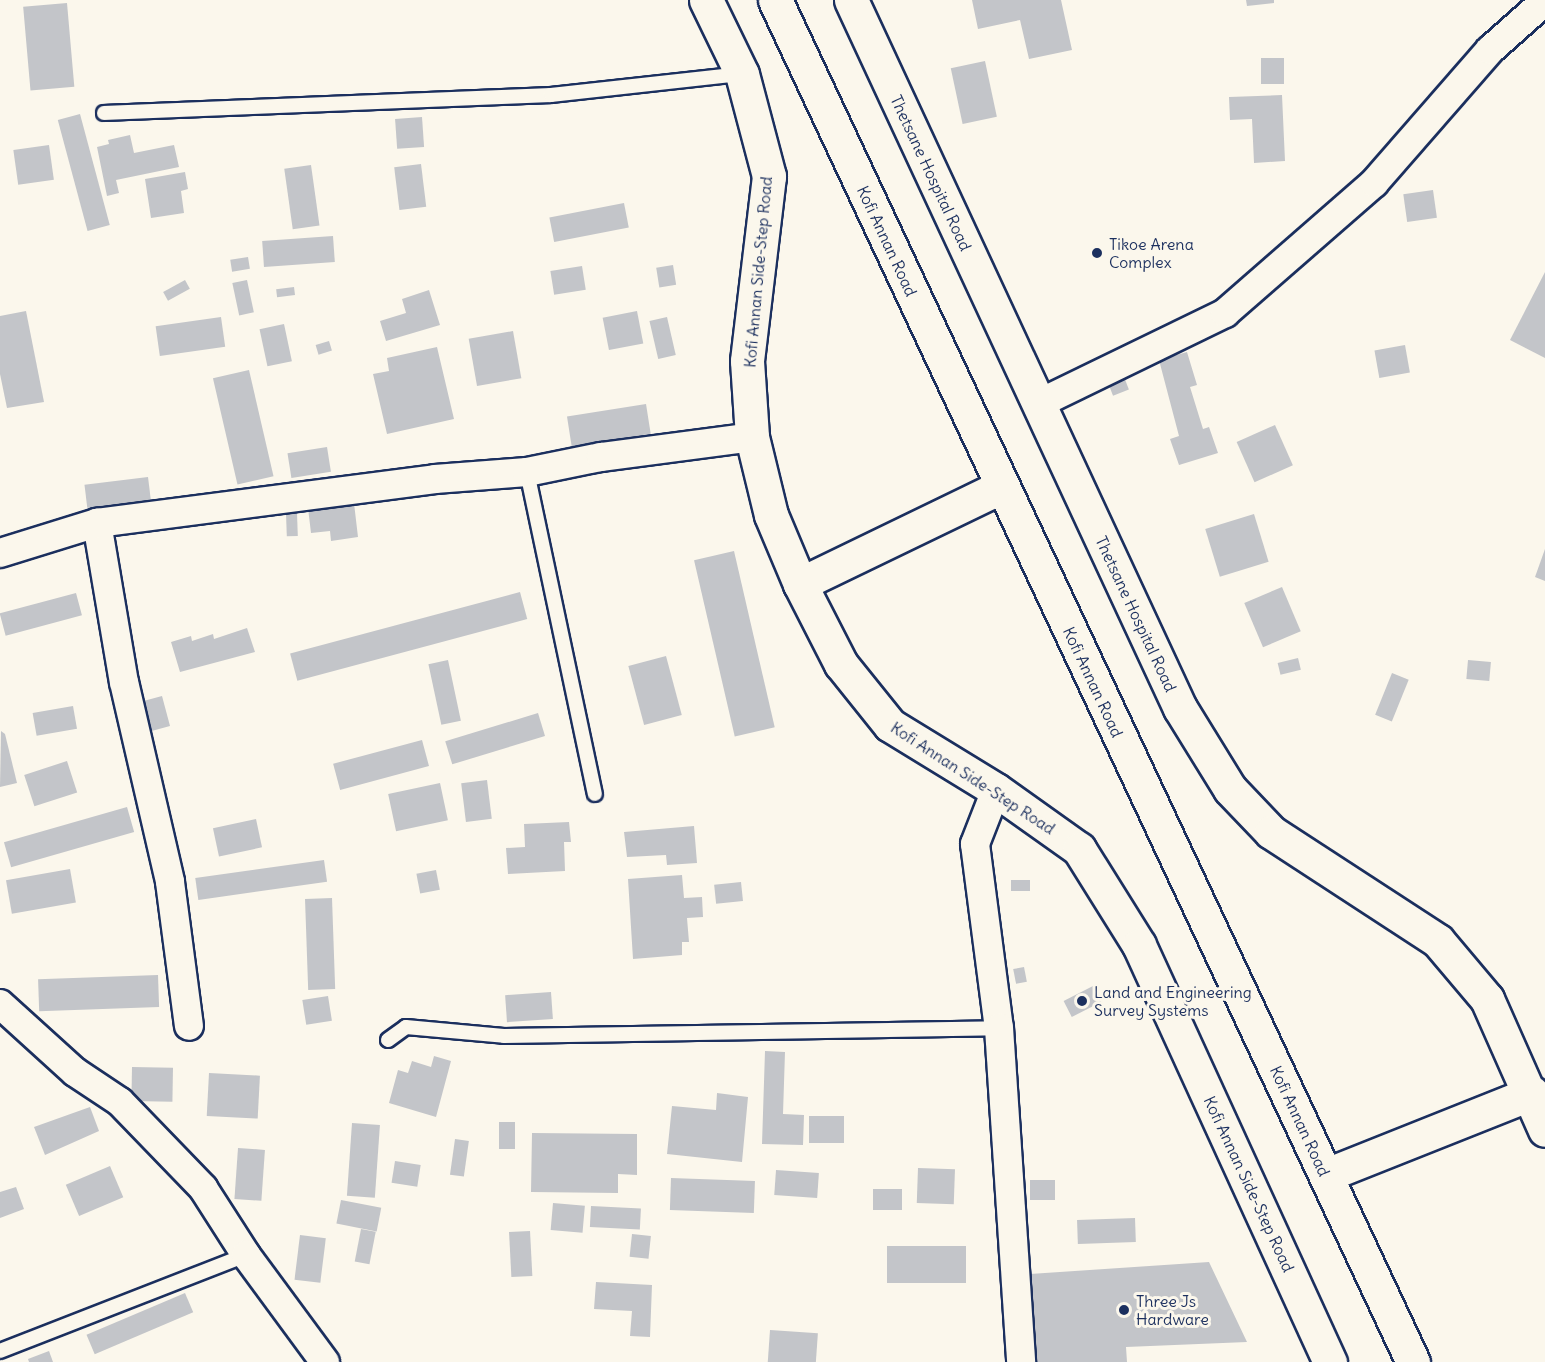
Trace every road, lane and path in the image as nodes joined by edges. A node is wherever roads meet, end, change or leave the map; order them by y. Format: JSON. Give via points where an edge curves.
{"nodes":[{"id":1,"x":706,"y":0,"type":"edge"},
{"id":2,"x":775,"y":0,"type":"edge"},
{"id":3,"x":851,"y":0,"type":"edge"},
{"id":4,"x":1545,"y":1,"type":"edge"},
{"id":5,"x":742,"y":74,"type":"junction"},
{"id":6,"x":104,"y":113,"type":"dead end"},
{"id":7,"x":1038,"y":404,"type":"junction"},
{"id":8,"x":752,"y":437,"type":"junction"},
{"id":9,"x":527,"y":472,"type":"junction"},
{"id":10,"x":1000,"y":487,"type":"junction"},
{"id":11,"x":97,"y":523,"type":"junction"},
{"id":12,"x":0,"y":553,"type":"edge"},
{"id":13,"x":800,"y":584,"type":"junction"},
{"id":14,"x":996,"y":790,"type":"junction"},
{"id":15,"x":595,"y":794,"type":"dead end"},
{"id":16,"x":0,"y":1004,"type":"edge"},
{"id":17,"x":189,"y":1026,"type":"dead end"},
{"id":18,"x":999,"y":1028,"type":"junction"},
{"id":19,"x":388,"y":1040,"type":"dead end"},
{"id":20,"x":1535,"y":1089,"type":"junction"},
{"id":21,"x":1545,"y":1130,"type":"edge"},
{"id":22,"x":1326,"y":1175,"type":"junction"},
{"id":23,"x":246,"y":1255,"type":"junction"},
{"id":24,"x":0,"y":1351,"type":"edge"},
{"id":25,"x":325,"y":1362,"type":"edge"},
{"id":26,"x":1021,"y":1362,"type":"edge"},
{"id":27,"x":1330,"y":1362,"type":"edge"},
{"id":28,"x":1413,"y":1362,"type":"edge"}],
"edges":[{"from":1,"to":5,"type":"main road","name":"Kofi Annan Side-Step Road"},
{"from":2,"to":10,"type":"main road","name":"Kofi Annan Road"},
{"from":3,"to":7,"type":"main road","name":"Thetsane Hospital Road"},
{"from":4,"to":7,"type":"street","via":[[1490,50],[1374,183],[1225,313]]},
{"from":5,"to":6,"type":"lane","via":[[551,95]]},
{"from":5,"to":8,"type":"main road","name":"Kofi Annan Side-Step Road","via":[[769,176],[747,361]]},
{"from":7,"to":20,"type":"main road","name":"Thetsane Hospital Road","via":[[1180,708],[1230,789],[1271,832],[1438,941],[1487,999]]},
{"from":8,"to":9,"type":"street","via":[[601,457]]},
{"from":8,"to":13,"type":"main road","name":"Kofi Annan Side-Step Road","via":[[771,515]]},
{"from":9,"to":11,"type":"street","via":[[435,479]]},
{"from":9,"to":15,"type":"lane"},
{"from":10,"to":13,"type":"main road"},
{"from":10,"to":22,"type":"main road","name":"Kofi Annan Road"},
{"from":11,"to":12,"type":"street"},
{"from":11,"to":17,"type":"street","via":[[124,682],[170,882]]},
{"from":13,"to":14,"type":"main road","name":"Kofi Annan Side-Step Road","via":[[840,664],[890,725]]},
{"from":14,"to":18,"type":"street","via":[[975,844]]},
{"from":14,"to":27,"type":"main road","name":"Kofi Annan Side-Step Road","via":[[1079,849],[1139,945]]},
{"from":16,"to":23,"type":"street","via":[[75,1072],[120,1102],[203,1188]]},
{"from":18,"to":19,"type":"lane","via":[[504,1036],[406,1026]]},
{"from":18,"to":26,"type":"street"},
{"from":20,"to":21,"type":"main road","name":"Thetsane Hospital Road"},
{"from":20,"to":22,"type":"main road"},
{"from":22,"to":28,"type":"main road","name":"Kofi Annan Road"},
{"from":23,"to":24,"type":"lane"},
{"from":23,"to":25,"type":"street"}]}
